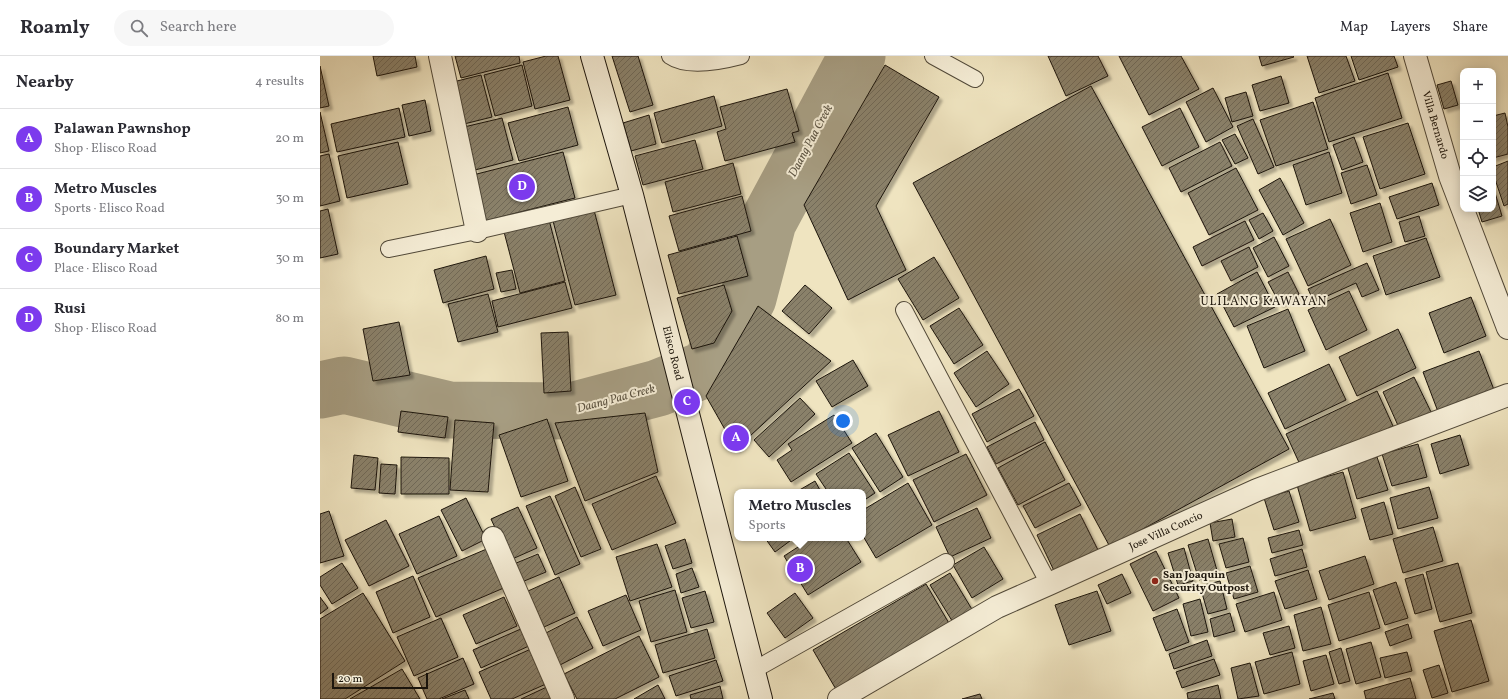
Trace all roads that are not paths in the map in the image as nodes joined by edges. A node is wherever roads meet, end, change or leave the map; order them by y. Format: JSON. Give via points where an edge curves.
{"nodes":[{"id":1,"x":440,"y":56,"type":"edge"},
{"id":2,"x":592,"y":56,"type":"edge"},
{"id":3,"x":670,"y":56,"type":"edge"},
{"id":4,"x":741,"y":56,"type":"edge"},
{"id":5,"x":933,"y":56,"type":"edge"},
{"id":6,"x":1415,"y":56,"type":"edge"},
{"id":7,"x":975,"y":79,"type":"dead end"},
{"id":8,"x":632,"y":195,"type":"junction"},
{"id":9,"x":477,"y":231,"type":"junction"},
{"id":10,"x":389,"y":249,"type":"dead end"},
{"id":11,"x":904,"y":310,"type":"dead end"},
{"id":12,"x":1508,"y":328,"type":"edge"},
{"id":13,"x":1508,"y":394,"type":"edge"},
{"id":14,"x":493,"y":538,"type":"dead end"},
{"id":15,"x":946,"y":562,"type":"dead end"},
{"id":16,"x":1049,"y":584,"type":"junction"},
{"id":17,"x":754,"y":670,"type":"junction"},
{"id":18,"x":563,"y":699,"type":"edge"},
{"id":19,"x":761,"y":699,"type":"edge"},
{"id":20,"x":839,"y":699,"type":"edge"}],
"edges":[{"from":1,"to":9,"type":"street"},
{"from":2,"to":8,"type":"street","name":"Elisco Road"},
{"from":3,"to":4,"type":"lane","via":[[675,60],[711,63]]},
{"from":5,"to":7,"type":"lane"},
{"from":6,"to":12,"type":"street","name":"Villa Bernardo","via":[[1450,176]]},
{"from":8,"to":9,"type":"lane"},
{"from":8,"to":17,"type":"street","name":"Elisco Road"},
{"from":9,"to":10,"type":"lane"},
{"from":11,"to":16,"type":"lane"},
{"from":13,"to":16,"type":"street","name":"Jose Villa Concio","via":[[1257,490]]},
{"from":14,"to":18,"type":"street"},
{"from":15,"to":17,"type":"lane"},
{"from":16,"to":20,"type":"street","name":"Jose Villa Concio","via":[[997,607]]},
{"from":17,"to":19,"type":"street","name":"Elisco Road"}]}
